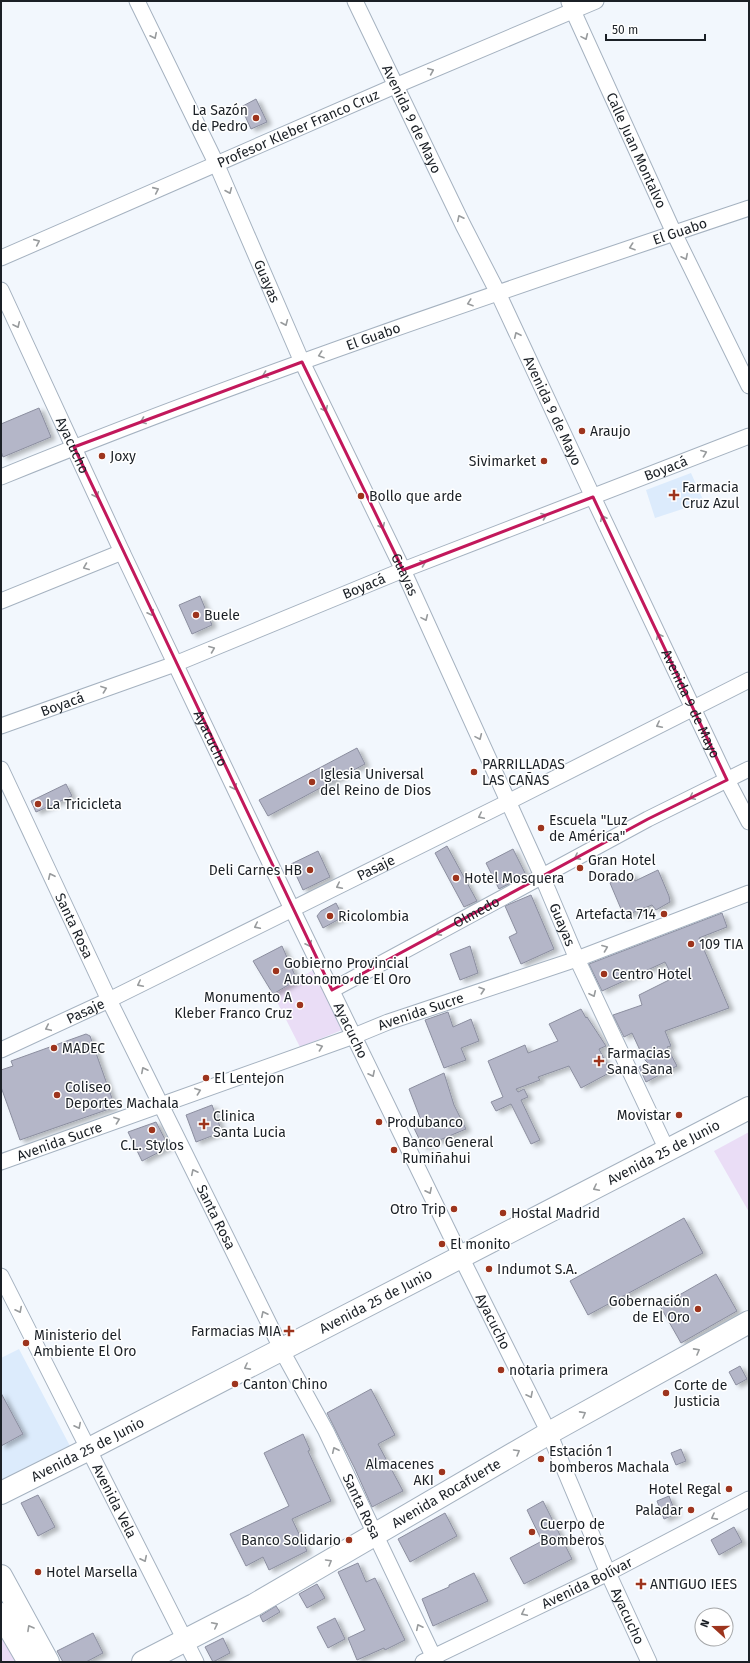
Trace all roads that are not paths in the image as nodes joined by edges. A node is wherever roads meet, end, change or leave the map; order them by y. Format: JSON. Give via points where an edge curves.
{"nodes":[{"id":1,"x":137,"y":1,"type":"edge"},
{"id":2,"x":355,"y":1,"type":"edge"},
{"id":3,"x":596,"y":1,"type":"edge"},
{"id":4,"x":571,"y":6,"type":"edge"},
{"id":5,"x":395,"y":86,"type":"junction"},
{"id":6,"x":216,"y":163,"type":"junction"},
{"id":7,"x":749,"y":208,"type":"edge"},
{"id":8,"x":674,"y":233,"type":"junction"},
{"id":9,"x":1,"y":258,"type":"edge"},
{"id":10,"x":1,"y":290,"type":"edge"},
{"id":11,"x":498,"y":293,"type":"junction"},
{"id":12,"x":302,"y":362,"type":"junction"},
{"id":13,"x":749,"y":386,"type":"edge"},
{"id":14,"x":749,"y":436,"type":"edge"},
{"id":15,"x":74,"y":447,"type":"junction"},
{"id":16,"x":1,"y":477,"type":"edge"},
{"id":17,"x":593,"y":497,"type":"junction"},
{"id":18,"x":122,"y":552,"type":"junction"},
{"id":19,"x":403,"y":570,"type":"junction"},
{"id":20,"x":1,"y":600,"type":"edge"},
{"id":21,"x":176,"y":664,"type":"junction"},
{"id":22,"x":749,"y":680,"type":"edge"},
{"id":23,"x":694,"y":708,"type":"junction"},
{"id":24,"x":1,"y":726,"type":"edge"},
{"id":25,"x":1,"y":769,"type":"edge"},
{"id":26,"x":749,"y":769,"type":"edge"},
{"id":27,"x":727,"y":780,"type":"junction"},
{"id":28,"x":508,"y":802,"type":"junction"},
{"id":29,"x":749,"y":822,"type":"edge"},
{"id":30,"x":542,"y":876,"type":"junction"},
{"id":31,"x":749,"y":893,"type":"edge"},
{"id":32,"x":292,"y":909,"type":"junction"},
{"id":33,"x":577,"y":959,"type":"junction"},
{"id":34,"x":332,"y":990,"type":"junction"},
{"id":35,"x":109,"y":1000,"type":"junction"},
{"id":36,"x":354,"y":1036,"type":"junction"},
{"id":37,"x":1,"y":1050,"type":"edge"},
{"id":38,"x":161,"y":1104,"type":"junction"},
{"id":39,"x":749,"y":1108,"type":"edge"},
{"id":40,"x":668,"y":1150,"type":"junction"},
{"id":41,"x":1,"y":1162,"type":"edge"},
{"id":42,"x":461,"y":1258,"type":"junction"},
{"id":43,"x":1,"y":1276,"type":"edge"},
{"id":44,"x":749,"y":1322,"type":"edge"},
{"id":45,"x":282,"y":1349,"type":"junction"},
{"id":46,"x":549,"y":1433,"type":"junction"},
{"id":47,"x":89,"y":1449,"type":"junction"},
{"id":48,"x":1,"y":1493,"type":"edge"},
{"id":49,"x":749,"y":1499,"type":"edge"},
{"id":50,"x":375,"y":1536,"type":"junction"},
{"id":51,"x":608,"y":1573,"type":"junction"},
{"id":52,"x":1,"y":1576,"type":"edge"},
{"id":53,"x":1,"y":1614,"type":"edge"},
{"id":54,"x":184,"y":1641,"type":"junction"},
{"id":55,"x":431,"y":1660,"type":"edge"},
{"id":56,"x":29,"y":1662,"type":"edge"},
{"id":57,"x":48,"y":1662,"type":"edge"},
{"id":58,"x":143,"y":1662,"type":"edge"},
{"id":59,"x":196,"y":1662,"type":"edge"},
{"id":60,"x":649,"y":1662,"type":"edge"}],
"edges":[{"from":1,"to":6,"type":"street","name":"Guayas","one_way":true},
{"from":2,"to":5,"type":"street","name":"Avenida 9 de Mayo"},
{"from":3,"to":4,"type":"street","name":"Profesor Kleber Franco Cruz"},
{"from":5,"to":4,"type":"street","name":"Profesor Kleber Franco Cruz","one_way":true},
{"from":4,"to":8,"type":"street","name":"Calle Juan Montalvo","one_way":true},
{"from":5,"to":6,"type":"street","name":"Profesor Kleber Franco Cruz"},
{"from":11,"to":5,"type":"street","name":"Avenida 9 de Mayo","one_way":true},
{"from":9,"to":6,"type":"street","name":"Profesor Kleber Franco Cruz","one_way":true},
{"from":6,"to":12,"type":"street","name":"Guayas","one_way":true},
{"from":7,"to":8,"type":"street","name":"El Guabo"},
{"from":8,"to":11,"type":"street","name":"El Guabo","one_way":true},
{"from":8,"to":13,"type":"street","name":"Calle Juan Montalvo","one_way":true},
{"from":10,"to":15,"type":"street","name":"Ayacucho","one_way":true},
{"from":11,"to":12,"type":"street","name":"El Guabo","one_way":true},
{"from":17,"to":11,"type":"street","name":"Avenida 9 de Mayo","one_way":true},
{"from":12,"to":15,"type":"street","name":"El Guabo","one_way":true},
{"from":12,"to":19,"type":"street","name":"Guayas","one_way":true},
{"from":17,"to":14,"type":"street","name":"Boyacá","one_way":true},
{"from":15,"to":16,"type":"street","name":"El Guabo"},
{"from":15,"to":18,"type":"street","name":"Ayacucho","one_way":true},
{"from":19,"to":17,"type":"street","name":"Boyacá","one_way":true},
{"from":23,"to":17,"type":"street","name":"Avenida 9 de Mayo","one_way":true},
{"from":18,"to":20,"type":"street","one_way":true},
{"from":18,"to":21,"type":"street","name":"Ayacucho","one_way":true},
{"from":21,"to":19,"type":"street","name":"Boyacá","one_way":true},
{"from":19,"to":28,"type":"street","name":"Guayas","one_way":true},
{"from":24,"to":21,"type":"street","name":"Boyacá","one_way":true},
{"from":21,"to":32,"type":"street","name":"Ayacucho","one_way":true},
{"from":22,"to":23,"type":"street","name":"Pasaje"},
{"from":23,"to":27,"type":"street","name":"Avenida 9 de Mayo"},
{"from":23,"to":28,"type":"street","name":"Pasaje","one_way":true},
{"from":35,"to":25,"type":"street","name":"Santa Rosa","one_way":true},
{"from":26,"to":27,"type":"street","name":"Olmedo"},
{"from":27,"to":29,"type":"street","name":"Avenida 9 de Mayo"},
{"from":27,"to":30,"type":"street","name":"Olmedo","one_way":true},
{"from":28,"to":30,"type":"street","name":"Guayas"},
{"from":28,"to":32,"type":"street","name":"Pasaje","one_way":true},
{"from":30,"to":33,"type":"street","name":"Guayas"},
{"from":30,"to":34,"type":"street","name":"Olmedo","one_way":true},
{"from":33,"to":31,"type":"street","name":"Avenida Sucre","one_way":true},
{"from":32,"to":34,"type":"street","name":"Ayacucho","one_way":true},
{"from":32,"to":35,"type":"street","name":"Pasaje","one_way":true},
{"from":36,"to":33,"type":"street","name":"Avenida Sucre","one_way":true,"via":[[388,1022]]},
{"from":33,"to":40,"type":"street","name":"Guayas","one_way":true},
{"from":34,"to":36,"type":"street","name":"Ayacucho"},
{"from":35,"to":37,"type":"street","name":"Pasaje","one_way":true},
{"from":38,"to":35,"type":"street","name":"Santa Rosa","one_way":true},
{"from":38,"to":36,"type":"street","name":"Avenida Sucre","one_way":true},
{"from":36,"to":42,"type":"street","name":"Ayacucho","one_way":true},
{"from":41,"to":38,"type":"street","name":"Avenida Sucre","one_way":true},
{"from":45,"to":38,"type":"street","name":"Santa Rosa","one_way":true},
{"from":39,"to":40,"type":"main road","name":"Avenida 25 de Junio"},
{"from":40,"to":42,"type":"main road","name":"Avenida 25 de Junio","one_way":true},
{"from":42,"to":45,"type":"main road","name":"Avenida 25 de Junio"},
{"from":42,"to":46,"type":"street","name":"Ayacucho","one_way":true},
{"from":43,"to":47,"type":"street","name":"Avenida Vela","one_way":true},
{"from":46,"to":44,"type":"main road","name":"Avenida Rocafuerte","one_way":true},
{"from":45,"to":47,"type":"main road","name":"Avenida 25 de Junio","one_way":true},
{"from":50,"to":45,"type":"street","name":"Santa Rosa","one_way":true,"via":[[326,1431]]},
{"from":50,"to":46,"type":"main road","name":"Avenida Rocafuerte","one_way":true},
{"from":46,"to":51,"type":"street","name":"Ayacucho"},
{"from":47,"to":48,"type":"main road","name":"Avenida 25 de Junio"},
{"from":47,"to":54,"type":"street","name":"Avenida Vela","one_way":true},
{"from":49,"to":51,"type":"street","name":"Avenida Bolívar","one_way":true},
{"from":54,"to":50,"type":"main road","name":"Avenida Rocafuerte","one_way":true,"via":[[254,1605]]},
{"from":55,"to":50,"type":"street","name":"Santa Rosa","one_way":true},
{"from":51,"to":55,"type":"street","name":"Avenida Bolívar","one_way":true},
{"from":51,"to":60,"type":"street","name":"Ayacucho"},
{"from":57,"to":52,"type":"main road","one_way":true},
{"from":53,"to":56,"type":"main road"},
{"from":54,"to":58,"type":"main road","name":"Avenida Rocafuerte"},
{"from":54,"to":59,"type":"street","name":"Avenida Vela"}]}
